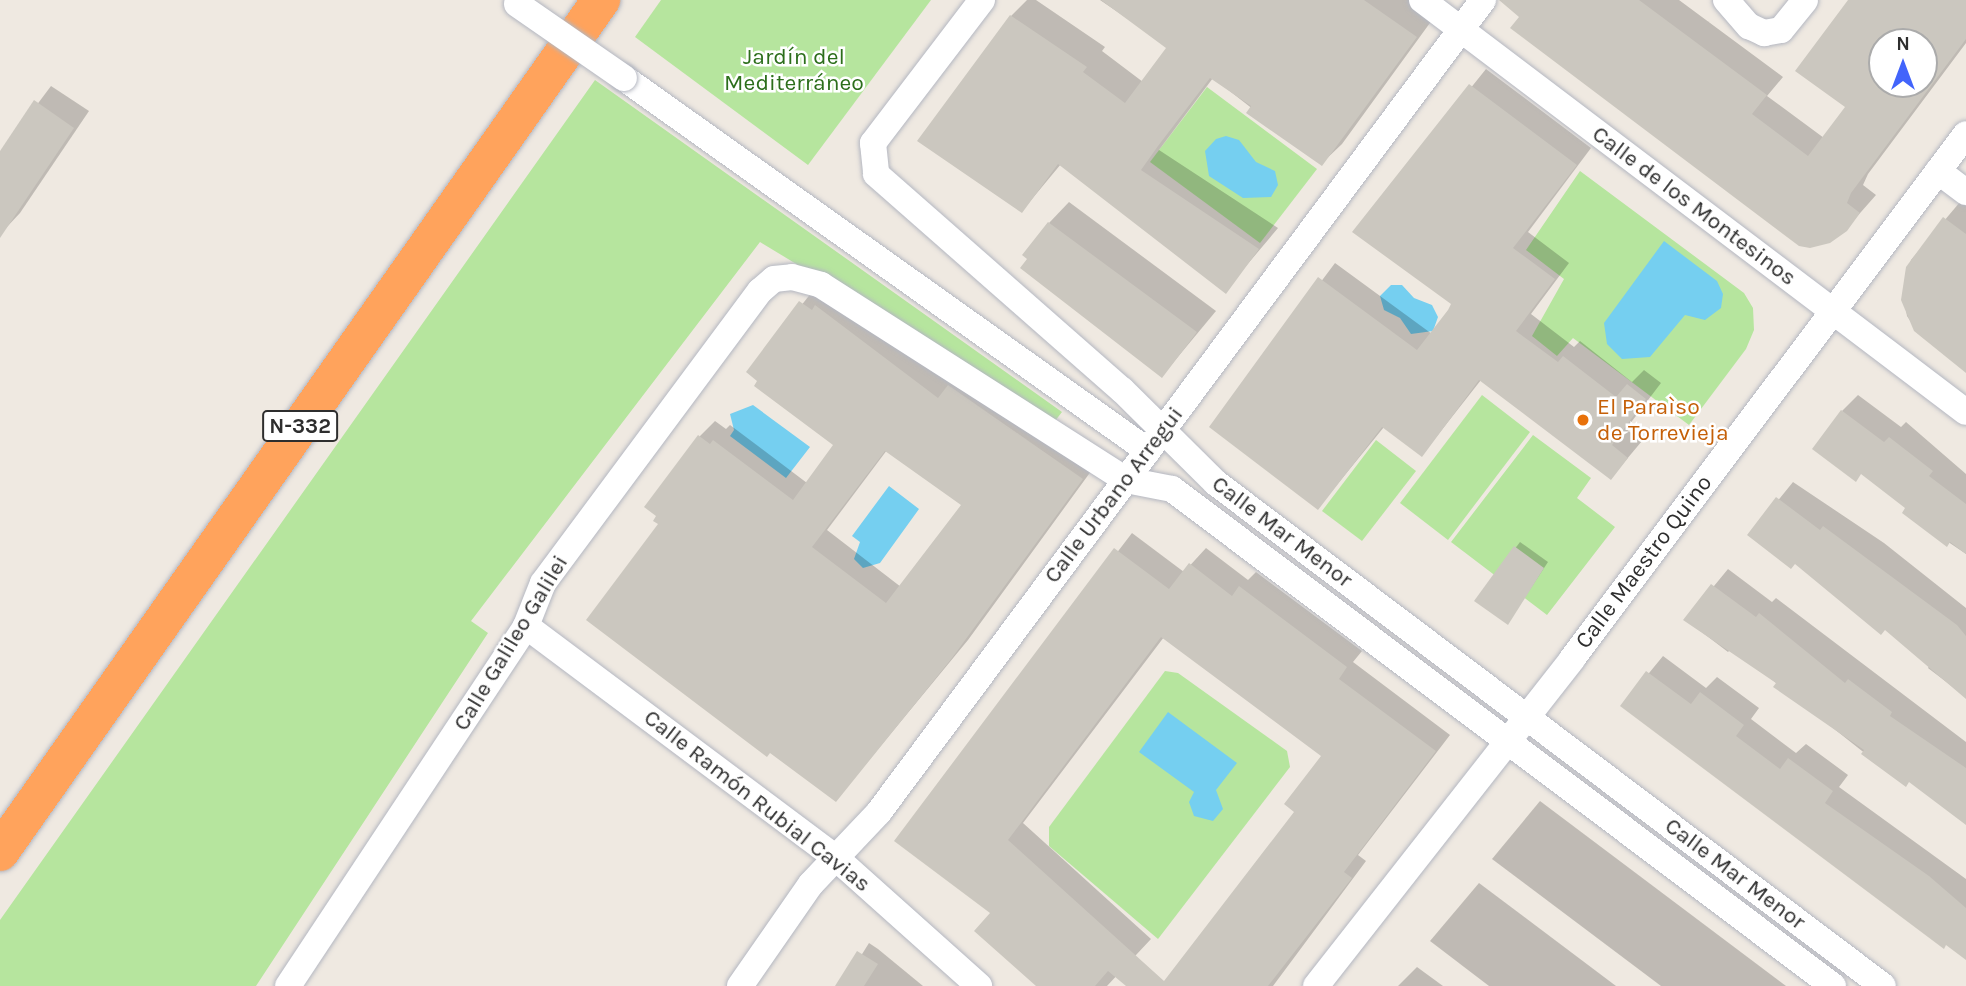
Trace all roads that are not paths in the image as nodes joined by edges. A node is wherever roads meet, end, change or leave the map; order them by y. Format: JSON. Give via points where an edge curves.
{"nodes":[{"id":1,"x":601,"y":0,"type":"edge"},
{"id":2,"x":982,"y":0,"type":"edge"},
{"id":3,"x":1422,"y":0,"type":"edge"},
{"id":4,"x":1483,"y":0,"type":"edge"},
{"id":5,"x":1726,"y":0,"type":"edge"},
{"id":6,"x":1805,"y":0,"type":"edge"},
{"id":7,"x":514,"y":2,"type":"edge"},
{"id":8,"x":1461,"y":30,"type":"junction"},
{"id":9,"x":1966,"y":134,"type":"edge"},
{"id":10,"x":1938,"y":171,"type":"junction"},
{"id":11,"x":1966,"y":192,"type":"edge"},
{"id":12,"x":774,"y":279,"type":"joint"},
{"id":13,"x":1832,"y":311,"type":"junction"},
{"id":14,"x":1966,"y":412,"type":"edge"},
{"id":15,"x":1155,"y":441,"type":"junction"},
{"id":16,"x":1126,"y":480,"type":"junction"},
{"id":17,"x":526,"y":626,"type":"junction"},
{"id":18,"x":1525,"y":716,"type":"junction"},
{"id":19,"x":1506,"y":740,"type":"junction"},
{"id":20,"x":0,"y":852,"type":"edge"},
{"id":21,"x":836,"y":858,"type":"junction"},
{"id":22,"x":288,"y":986,"type":"edge"},
{"id":23,"x":740,"y":986,"type":"edge"},
{"id":24,"x":979,"y":986,"type":"edge"},
{"id":25,"x":1316,"y":986,"type":"edge"},
{"id":26,"x":1833,"y":986,"type":"edge"},
{"id":27,"x":1883,"y":986,"type":"edge"}],
"edges":[{"from":1,"to":20,"type":"highway","number":"N-332"},
{"from":2,"to":15,"type":"street","name":"Calle Mar Menor","via":[[873,143],[876,174],[1122,390]]},
{"from":3,"to":8,"type":"street","name":"Calle de los Montesinos"},
{"from":4,"to":8,"type":"street","name":"Calle Urbano Arregui"},
{"from":5,"to":6,"type":"street","via":[[1756,31],[1769,33],[1781,30]]},
{"from":7,"to":15,"type":"street","bridge":true},
{"from":8,"to":13,"type":"street","name":"Calle de los Montesinos"},
{"from":8,"to":15,"type":"street","name":"Calle Urbano Arregui"},
{"from":9,"to":10,"type":"street","name":"Calle Maestro Quino"},
{"from":10,"to":11,"type":"street"},
{"from":10,"to":13,"type":"street","name":"Calle Maestro Quino"},
{"from":12,"to":16,"type":"street","name":"Calle Mar Menor","via":[[802,277],[821,285]]},
{"from":12,"to":17,"type":"street","name":"Calle Galileo Galilei","via":[[760,291],[543,583]]},
{"from":13,"to":14,"type":"street","name":"Calle de los Montesinos"},
{"from":13,"to":18,"type":"street","name":"Calle Maestro Quino"},
{"from":15,"to":16,"type":"street","name":"Calle Urbano Arregui"},
{"from":15,"to":18,"type":"street","name":"Calle Mar Menor"},
{"from":16,"to":19,"type":"street","name":"Calle Mar Menor","via":[[1172,489]]},
{"from":16,"to":21,"type":"street","name":"Calle Urbano Arregui","via":[[879,812]]},
{"from":17,"to":21,"type":"street","name":"Calle Ramón Rubial Cavias"},
{"from":17,"to":22,"type":"street","name":"Calle Galileo Galilei"},
{"from":18,"to":19,"type":"street","name":"Calle Maestro Quino"},
{"from":18,"to":27,"type":"street","name":"Calle Mar Menor"},
{"from":19,"to":25,"type":"street","name":"Calle Maestro Quino"},
{"from":19,"to":26,"type":"street","name":"Calle Mar Menor"},
{"from":21,"to":23,"type":"street","name":"Calle Urbano Arregui","via":[[793,906]]},
{"from":21,"to":24,"type":"street","name":"Calle Ramón Rubial Cavias"}]}
